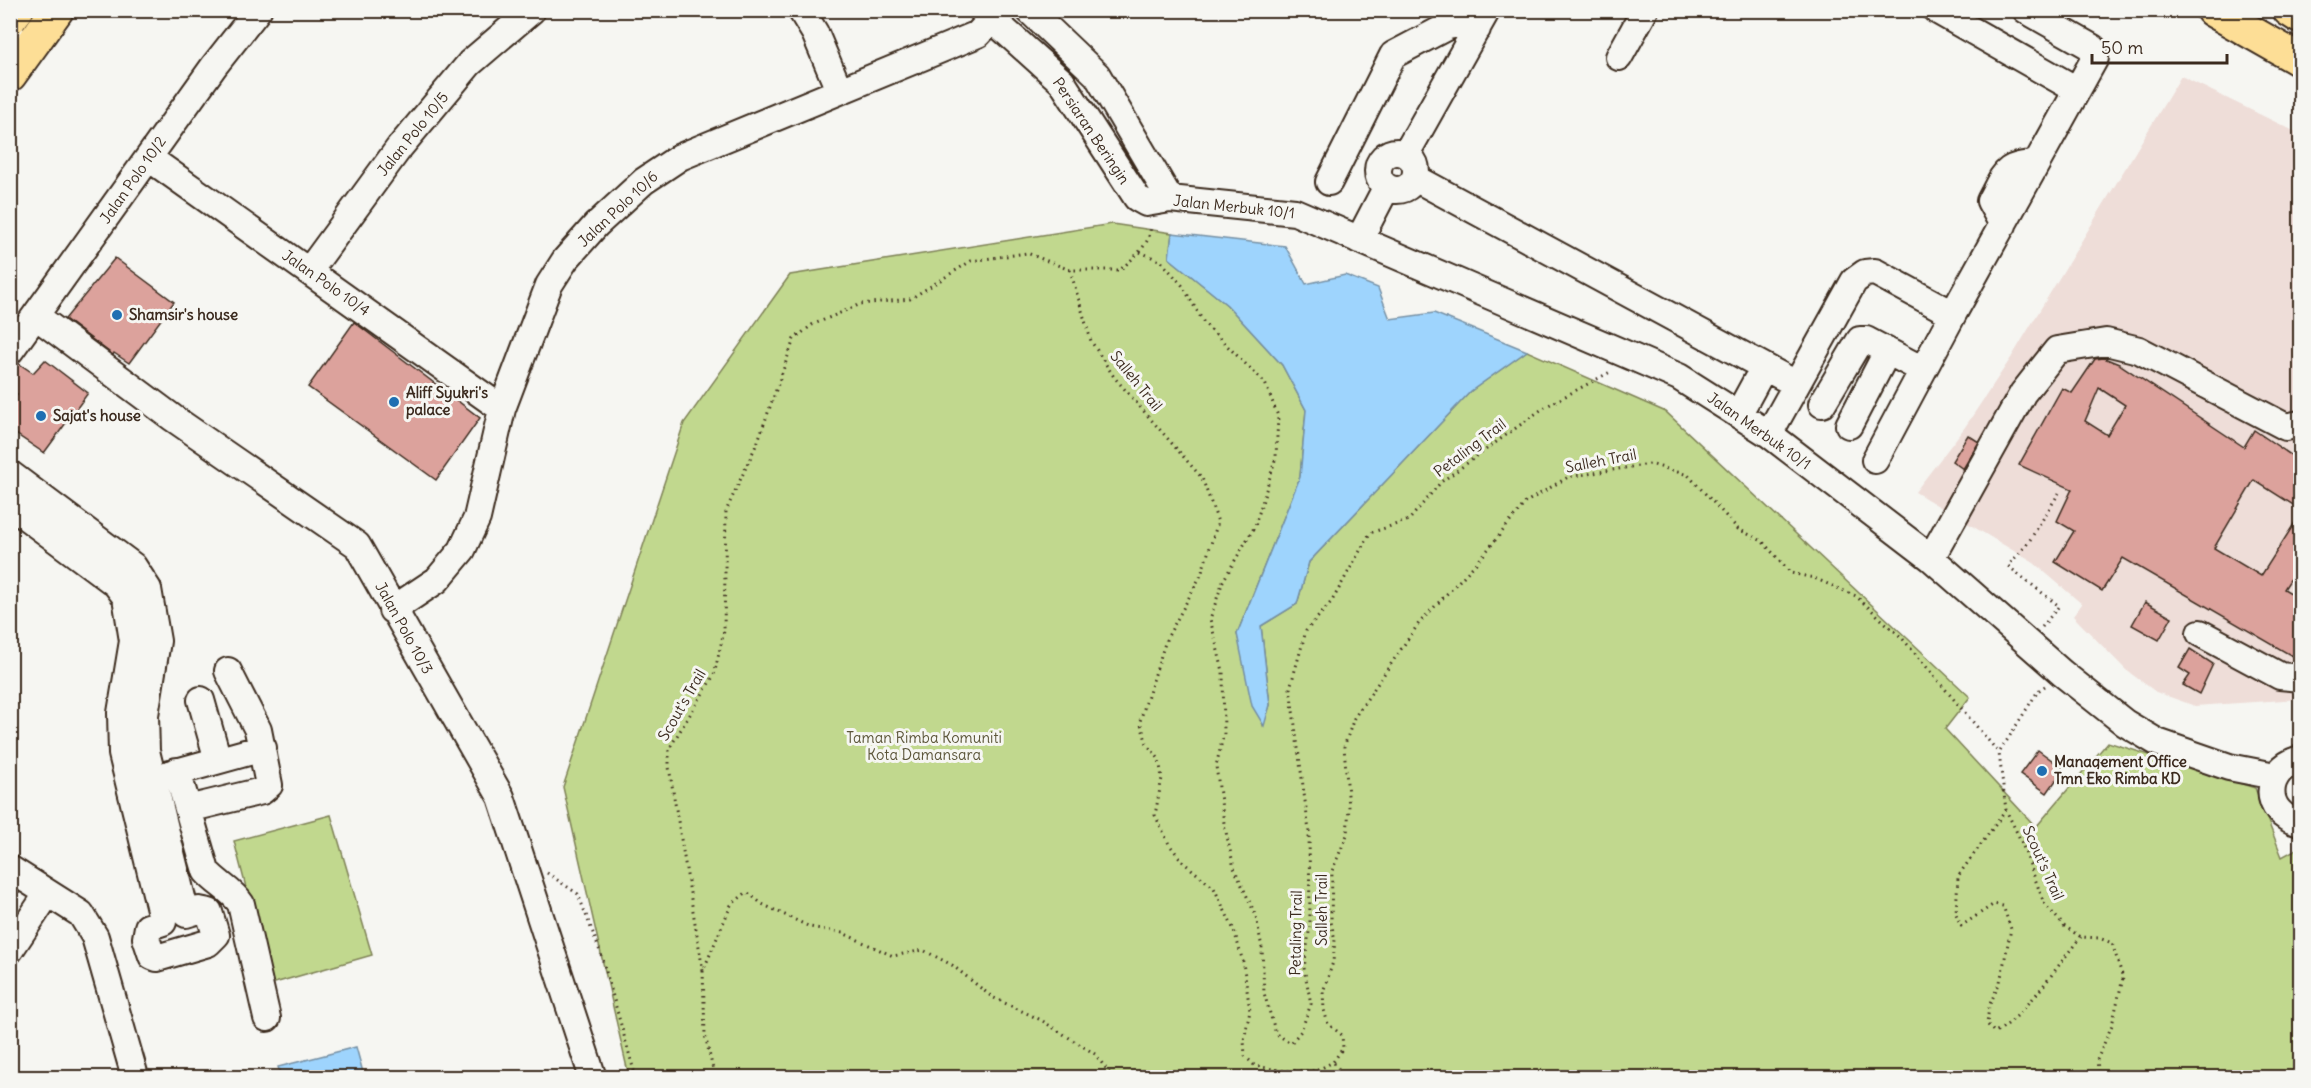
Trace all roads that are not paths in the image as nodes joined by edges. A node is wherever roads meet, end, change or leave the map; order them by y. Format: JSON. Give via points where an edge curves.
{"nodes":[{"id":1,"x":17,"y":10,"type":"edge"},
{"id":2,"x":57,"y":10,"type":"edge"},
{"id":3,"x":258,"y":10,"type":"edge"},
{"id":4,"x":532,"y":10,"type":"edge"},
{"id":5,"x":801,"y":10,"type":"edge"},
{"id":6,"x":1029,"y":10,"type":"edge"},
{"id":7,"x":1645,"y":10,"type":"edge"},
{"id":8,"x":1936,"y":10,"type":"edge"},
{"id":9,"x":2026,"y":10,"type":"edge"},
{"id":10,"x":2212,"y":10,"type":"edge"},
{"id":11,"x":2289,"y":10,"type":"edge"},
{"id":12,"x":2301,"y":17,"type":"edge"},
{"id":13,"x":10,"y":19,"type":"edge"},
{"id":14,"x":989,"y":19,"type":"edge"},
{"id":15,"x":1482,"y":20,"type":"edge"},
{"id":16,"x":20,"y":42,"type":"edge"},
{"id":17,"x":1619,"y":57,"type":"dead end"},
{"id":18,"x":2301,"y":60,"type":"edge"},
{"id":19,"x":10,"y":75,"type":"edge"},
{"id":20,"x":838,"y":90,"type":"junction"},
{"id":21,"x":2077,"y":90,"type":"junction"},
{"id":22,"x":1351,"y":140,"type":"junction"},
{"id":23,"x":149,"y":158,"type":"junction"},
{"id":24,"x":1401,"y":164,"type":"junction"},
{"id":25,"x":1329,"y":182,"type":"dead end"},
{"id":26,"x":1158,"y":201,"type":"junction"},
{"id":27,"x":1359,"y":240,"type":"junction"},
{"id":28,"x":309,"y":271,"type":"junction"},
{"id":29,"x":1953,"y":314,"type":"junction"},
{"id":30,"x":36,"y":316,"type":"junction"},
{"id":31,"x":10,"y":351,"type":"edge"},
{"id":32,"x":1887,"y":352,"type":"junction"},
{"id":33,"x":1764,"y":367,"type":"junction"},
{"id":34,"x":1923,"y":370,"type":"junction"},
{"id":35,"x":1796,"y":384,"type":"junction"},
{"id":36,"x":1821,"y":404,"type":"dead end"},
{"id":37,"x":502,"y":409,"type":"junction"},
{"id":38,"x":1739,"y":413,"type":"junction"},
{"id":39,"x":2301,"y":424,"type":"edge"},
{"id":40,"x":1850,"y":425,"type":"dead end"},
{"id":41,"x":1769,"y":434,"type":"junction"},
{"id":42,"x":1875,"y":460,"type":"dead end"},
{"id":43,"x":10,"y":474,"type":"edge"},
{"id":44,"x":10,"y":505,"type":"edge"},
{"id":45,"x":66,"y":531,"type":"junction"},
{"id":46,"x":1931,"y":558,"type":"junction"},
{"id":47,"x":392,"y":610,"type":"junction"},
{"id":48,"x":2200,"y":633,"type":"dead end"},
{"id":49,"x":228,"y":671,"type":"dead end"},
{"id":50,"x":2301,"y":678,"type":"edge"},
{"id":51,"x":201,"y":700,"type":"dead end"},
{"id":52,"x":263,"y":748,"type":"junction"},
{"id":53,"x":2301,"y":759,"type":"edge"},
{"id":54,"x":218,"y":760,"type":"junction"},
{"id":55,"x":177,"y":771,"type":"junction"},
{"id":56,"x":2275,"y":776,"type":"junction"},
{"id":57,"x":141,"y":782,"type":"junction"},
{"id":58,"x":188,"y":809,"type":"junction"},
{"id":59,"x":2301,"y":823,"type":"edge"},
{"id":60,"x":10,"y":869,"type":"edge"},
{"id":61,"x":48,"y":893,"type":"junction"},
{"id":62,"x":175,"y":918,"type":"dead end"},
{"id":63,"x":10,"y":950,"type":"edge"},
{"id":64,"x":267,"y":1018,"type":"dead end"},
{"id":65,"x":134,"y":1076,"type":"edge"},
{"id":66,"x":593,"y":1077,"type":"edge"}],
"edges":[{"from":1,"to":13,"type":"main road"},
{"from":2,"to":16,"type":"main road"},
{"from":3,"to":23,"type":"street","name":"Jalan Polo 10/2"},
{"from":4,"to":28,"type":"street","name":"Jalan Polo 10/5","via":[[470,63],[399,148]]},
{"from":5,"to":20,"type":"street","via":[[815,33]]},
{"from":6,"to":26,"type":"street","name":"Persiaran Beringin","via":[[1097,75]]},
{"from":7,"to":17,"type":"street"},
{"from":8,"to":21,"type":"street"},
{"from":9,"to":21,"type":"street","via":[[2093,48],[2095,58]]},
{"from":10,"to":18,"type":"main road"},
{"from":11,"to":12,"type":"main road"},
{"from":14,"to":20,"type":"street","name":"Jalan Polo 10/6"},
{"from":14,"to":26,"type":"street","name":"Persiaran Beringin","via":[[1062,82],[1137,198]]},
{"from":15,"to":22,"type":"street","via":[[1448,26],[1393,55]]},
{"from":15,"to":24,"type":"street"},
{"from":16,"to":19,"type":"main road"},
{"from":20,"to":37,"type":"street","name":"Jalan Polo 10/6","via":[[680,157],[644,182],[596,225],[549,285]]},
{"from":21,"to":29,"type":"street"},
{"from":22,"to":24,"type":"street"},
{"from":22,"to":25,"type":"street"},
{"from":23,"to":28,"type":"street","name":"Jalan Polo 10/4"},
{"from":23,"to":30,"type":"street","name":"Jalan Polo 10/2"},
{"from":24,"to":27,"type":"street","via":[[1377,171],[1386,188]]},
{"from":24,"to":33,"type":"street"},
{"from":26,"to":27,"type":"street","name":"Jalan Merbuk 10/1","via":[[1294,212]]},
{"from":27,"to":38,"type":"street","name":"Jalan Merbuk 10/1","via":[[1679,377]]},
{"from":28,"to":37,"type":"street","name":"Jalan Polo 10/4"},
{"from":29,"to":34,"type":"street"},
{"from":29,"to":35,"type":"street","via":[[1875,272],[1865,273],[1854,281]]},
{"from":30,"to":31,"type":"street","name":"Jalan Polo 10/2"},
{"from":30,"to":47,"type":"street","name":"Jalan Polo 10/3","via":[[173,418],[357,545]]},
{"from":32,"to":34,"type":"street"},
{"from":32,"to":36,"type":"street","via":[[1860,340]]},
{"from":32,"to":40,"type":"street"},
{"from":33,"to":35,"type":"street"},
{"from":33,"to":38,"type":"street"},
{"from":34,"to":42,"type":"street"},
{"from":35,"to":41,"type":"street"},
{"from":37,"to":47,"type":"street","name":"Jalan Polo 10/6","via":[[477,518],[462,550],[437,580]]},
{"from":38,"to":41,"type":"street","name":"Jalan Merbuk 10/1"},
{"from":39,"to":46,"type":"street","via":[[2286,426],[2139,350],[2106,342],[2056,350],[2023,393]]},
{"from":41,"to":46,"type":"street","name":"Jalan Merbuk 10/1"},
{"from":43,"to":45,"type":"street"},
{"from":44,"to":45,"type":"street"},
{"from":45,"to":57,"type":"street","via":[[133,566],[148,589],[157,641],[145,715],[146,751]]},
{"from":46,"to":56,"type":"street","name":"Jalan Merbuk 10/1","via":[[2125,723],[2157,742],[2229,767]]},
{"from":47,"to":66,"type":"street","name":"Jalan Polo 10/3","via":[[501,797]]},
{"from":48,"to":50,"type":"street","via":[[2280,676]]},
{"from":49,"to":52,"type":"street"},
{"from":51,"to":54,"type":"street"},
{"from":52,"to":54,"type":"street"},
{"from":52,"to":58,"type":"street","via":[[270,779],[262,791]]},
{"from":53,"to":56,"type":"street","via":[[2290,762]]},
{"from":54,"to":55,"type":"street"},
{"from":55,"to":57,"type":"street"},
{"from":55,"to":58,"type":"street"},
{"from":56,"to":59,"type":"street","via":[[2275,806]]},
{"from":57,"to":62,"type":"street"},
{"from":58,"to":64,"type":"street","via":[[206,871],[234,893],[241,904]]},
{"from":60,"to":61,"type":"street"},
{"from":61,"to":63,"type":"street"},
{"from":61,"to":65,"type":"street","via":[[81,914],[95,937]]}]}
